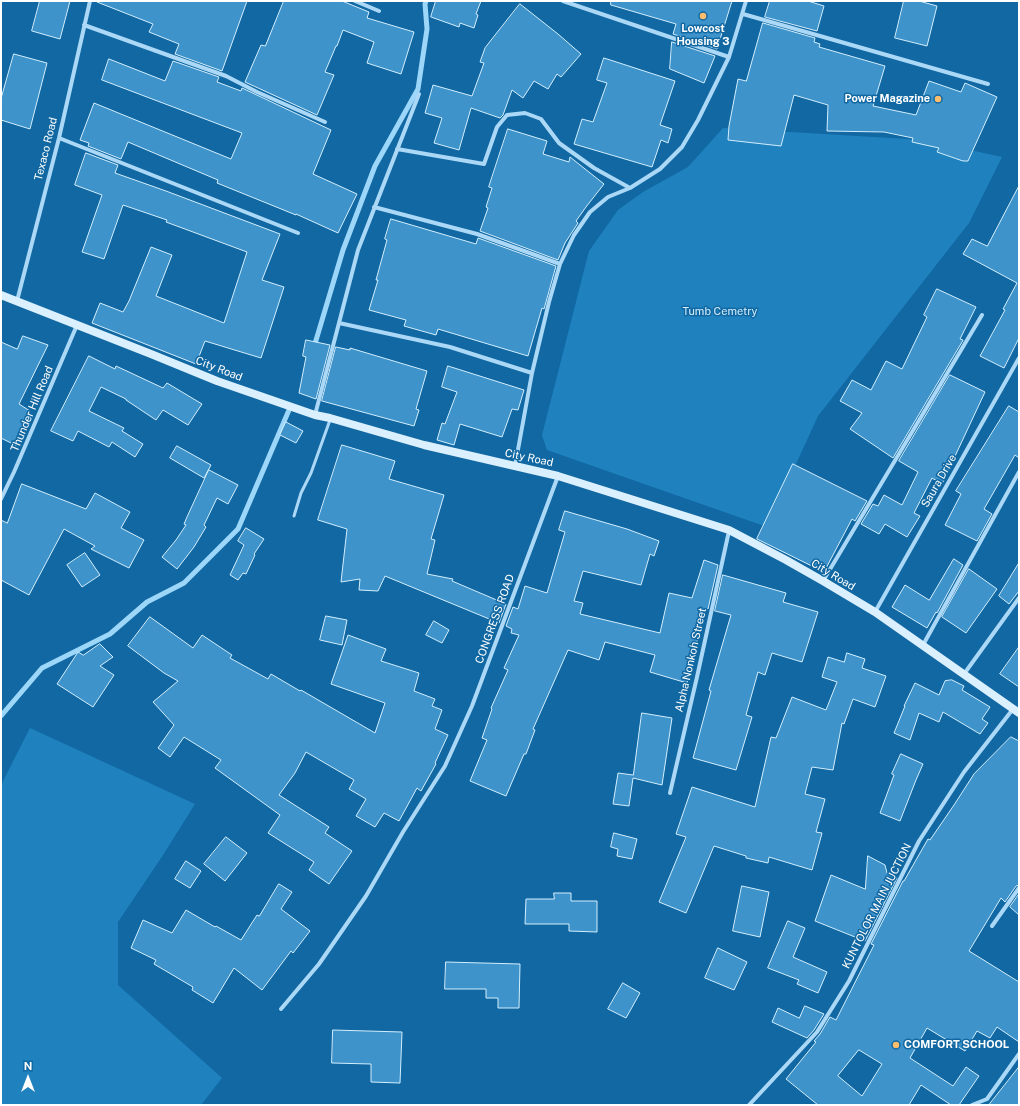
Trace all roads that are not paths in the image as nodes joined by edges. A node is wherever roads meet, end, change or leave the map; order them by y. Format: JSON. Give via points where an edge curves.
{"nodes":[{"id":1,"x":90,"y":1,"type":"edge"},
{"id":2,"x":355,"y":1,"type":"edge"},
{"id":3,"x":563,"y":1,"type":"edge"},
{"id":4,"x":746,"y":1,"type":"edge"},
{"id":5,"x":380,"y":10,"type":"dead end"},
{"id":6,"x":743,"y":14,"type":"junction"},
{"id":7,"x":84,"y":25,"type":"junction"},
{"id":8,"x":729,"y":57,"type":"junction"},
{"id":9,"x":988,"y":84,"type":"dead end"},
{"id":10,"x":419,"y":94,"type":"dead end"},
{"id":11,"x":325,"y":122,"type":"dead end"},
{"id":12,"x":59,"y":138,"type":"junction"},
{"id":13,"x":397,"y":149,"type":"junction"},
{"id":14,"x":630,"y":188,"type":"junction"},
{"id":15,"x":374,"y":207,"type":"junction"},
{"id":16,"x":298,"y":234,"type":"dead end"},
{"id":17,"x":560,"y":264,"type":"junction"},
{"id":18,"x":1,"y":295,"type":"edge"},
{"id":19,"x":17,"y":301,"type":"junction"},
{"id":20,"x":982,"y":314,"type":"dead end"},
{"id":21,"x":339,"y":322,"type":"junction"},
{"id":22,"x":77,"y":325,"type":"junction"},
{"id":23,"x":1019,"y":358,"type":"edge"},
{"id":24,"x":532,"y":373,"type":"junction"},
{"id":25,"x":315,"y":415,"type":"junction"},
{"id":26,"x":330,"y":418,"type":"junction"},
{"id":27,"x":515,"y":466,"type":"junction"},
{"id":28,"x":1019,"y":472,"type":"edge"},
{"id":29,"x":558,"y":476,"type":"junction"},
{"id":30,"x":1,"y":499,"type":"edge"},
{"id":31,"x":294,"y":516,"type":"dead end"},
{"id":32,"x":729,"y":530,"type":"junction"},
{"id":33,"x":823,"y":581,"type":"junction"},
{"id":34,"x":1019,"y":598,"type":"edge"},
{"id":35,"x":875,"y":612,"type":"junction"},
{"id":36,"x":923,"y":645,"type":"junction"},
{"id":37,"x":963,"y":675,"type":"junction"},
{"id":38,"x":1016,"y":711,"type":"edge"},
{"id":39,"x":670,"y":794,"type":"dead end"},
{"id":40,"x":1019,"y":888,"type":"edge"},
{"id":41,"x":992,"y":926,"type":"dead end"},
{"id":42,"x":281,"y":1009,"type":"dead end"},
{"id":43,"x":1019,"y":1054,"type":"edge"},
{"id":44,"x":749,"y":1105,"type":"edge"},
{"id":45,"x":972,"y":1105,"type":"edge"}],
"edges":[{"from":1,"to":7,"type":"street","name":"Texaco Road"},
{"from":2,"to":5,"type":"street"},
{"from":3,"to":8,"type":"street"},
{"from":4,"to":6,"type":"street"},
{"from":6,"to":8,"type":"street"},
{"from":6,"to":9,"type":"street"},
{"from":7,"to":11,"type":"street","via":[[226,76]]},
{"from":7,"to":12,"type":"street","name":"Texaco Road"},
{"from":8,"to":14,"type":"street","via":[[682,147],[660,168]]},
{"from":10,"to":13,"type":"street"},
{"from":12,"to":16,"type":"street"},
{"from":12,"to":19,"type":"street","name":"Texaco Road"},
{"from":13,"to":14,"type":"street","via":[[484,164],[497,127],[507,115],[525,113],[541,119],[559,143],[594,168]]},
{"from":13,"to":15,"type":"street"},
{"from":14,"to":17,"type":"street","via":[[608,197],[590,212],[574,235]]},
{"from":15,"to":17,"type":"street","via":[[477,234]]},
{"from":15,"to":21,"type":"street","via":[[358,250]]},
{"from":17,"to":24,"type":"street"},
{"from":18,"to":19,"type":"main road","name":"City Road"},
{"from":19,"to":22,"type":"main road","name":"City Road"},
{"from":20,"to":33,"type":"street"},
{"from":21,"to":24,"type":"street","via":[[450,347]]},
{"from":21,"to":25,"type":"street"},
{"from":22,"to":25,"type":"main road","name":"City Road","via":[[217,381]]},
{"from":22,"to":30,"type":"street","name":"Thunder Hill Road"},
{"from":23,"to":35,"type":"street","name":"Saura Drive"},
{"from":24,"to":27,"type":"street"},
{"from":25,"to":26,"type":"main road","name":"City Road"},
{"from":26,"to":27,"type":"main road","name":"City Road","via":[[424,445]]},
{"from":26,"to":31,"type":"lane"},
{"from":27,"to":29,"type":"main road","name":"City Road"},
{"from":28,"to":36,"type":"street"},
{"from":29,"to":32,"type":"main road","name":"City Road"},
{"from":29,"to":42,"type":"street","name":"CONGRESS ROAD","via":[[472,706],[445,766],[366,896],[319,964]]},
{"from":32,"to":33,"type":"main road","name":"City Road"},
{"from":32,"to":39,"type":"street","name":"Alpha Nonkoh Street"},
{"from":33,"to":35,"type":"main road","name":"City Road"},
{"from":34,"to":37,"type":"street"},
{"from":35,"to":36,"type":"main road","name":"City Road"},
{"from":36,"to":37,"type":"main road","name":"City Road"},
{"from":37,"to":38,"type":"main road","name":"City Road"},
{"from":38,"to":44,"type":"street","name":"KUNTOLOR MAIN JUCTION","via":[[964,772],[919,841],[849,981],[817,1032]]},
{"from":40,"to":41,"type":"street"},
{"from":43,"to":45,"type":"street","via":[[987,1100]]}]}
